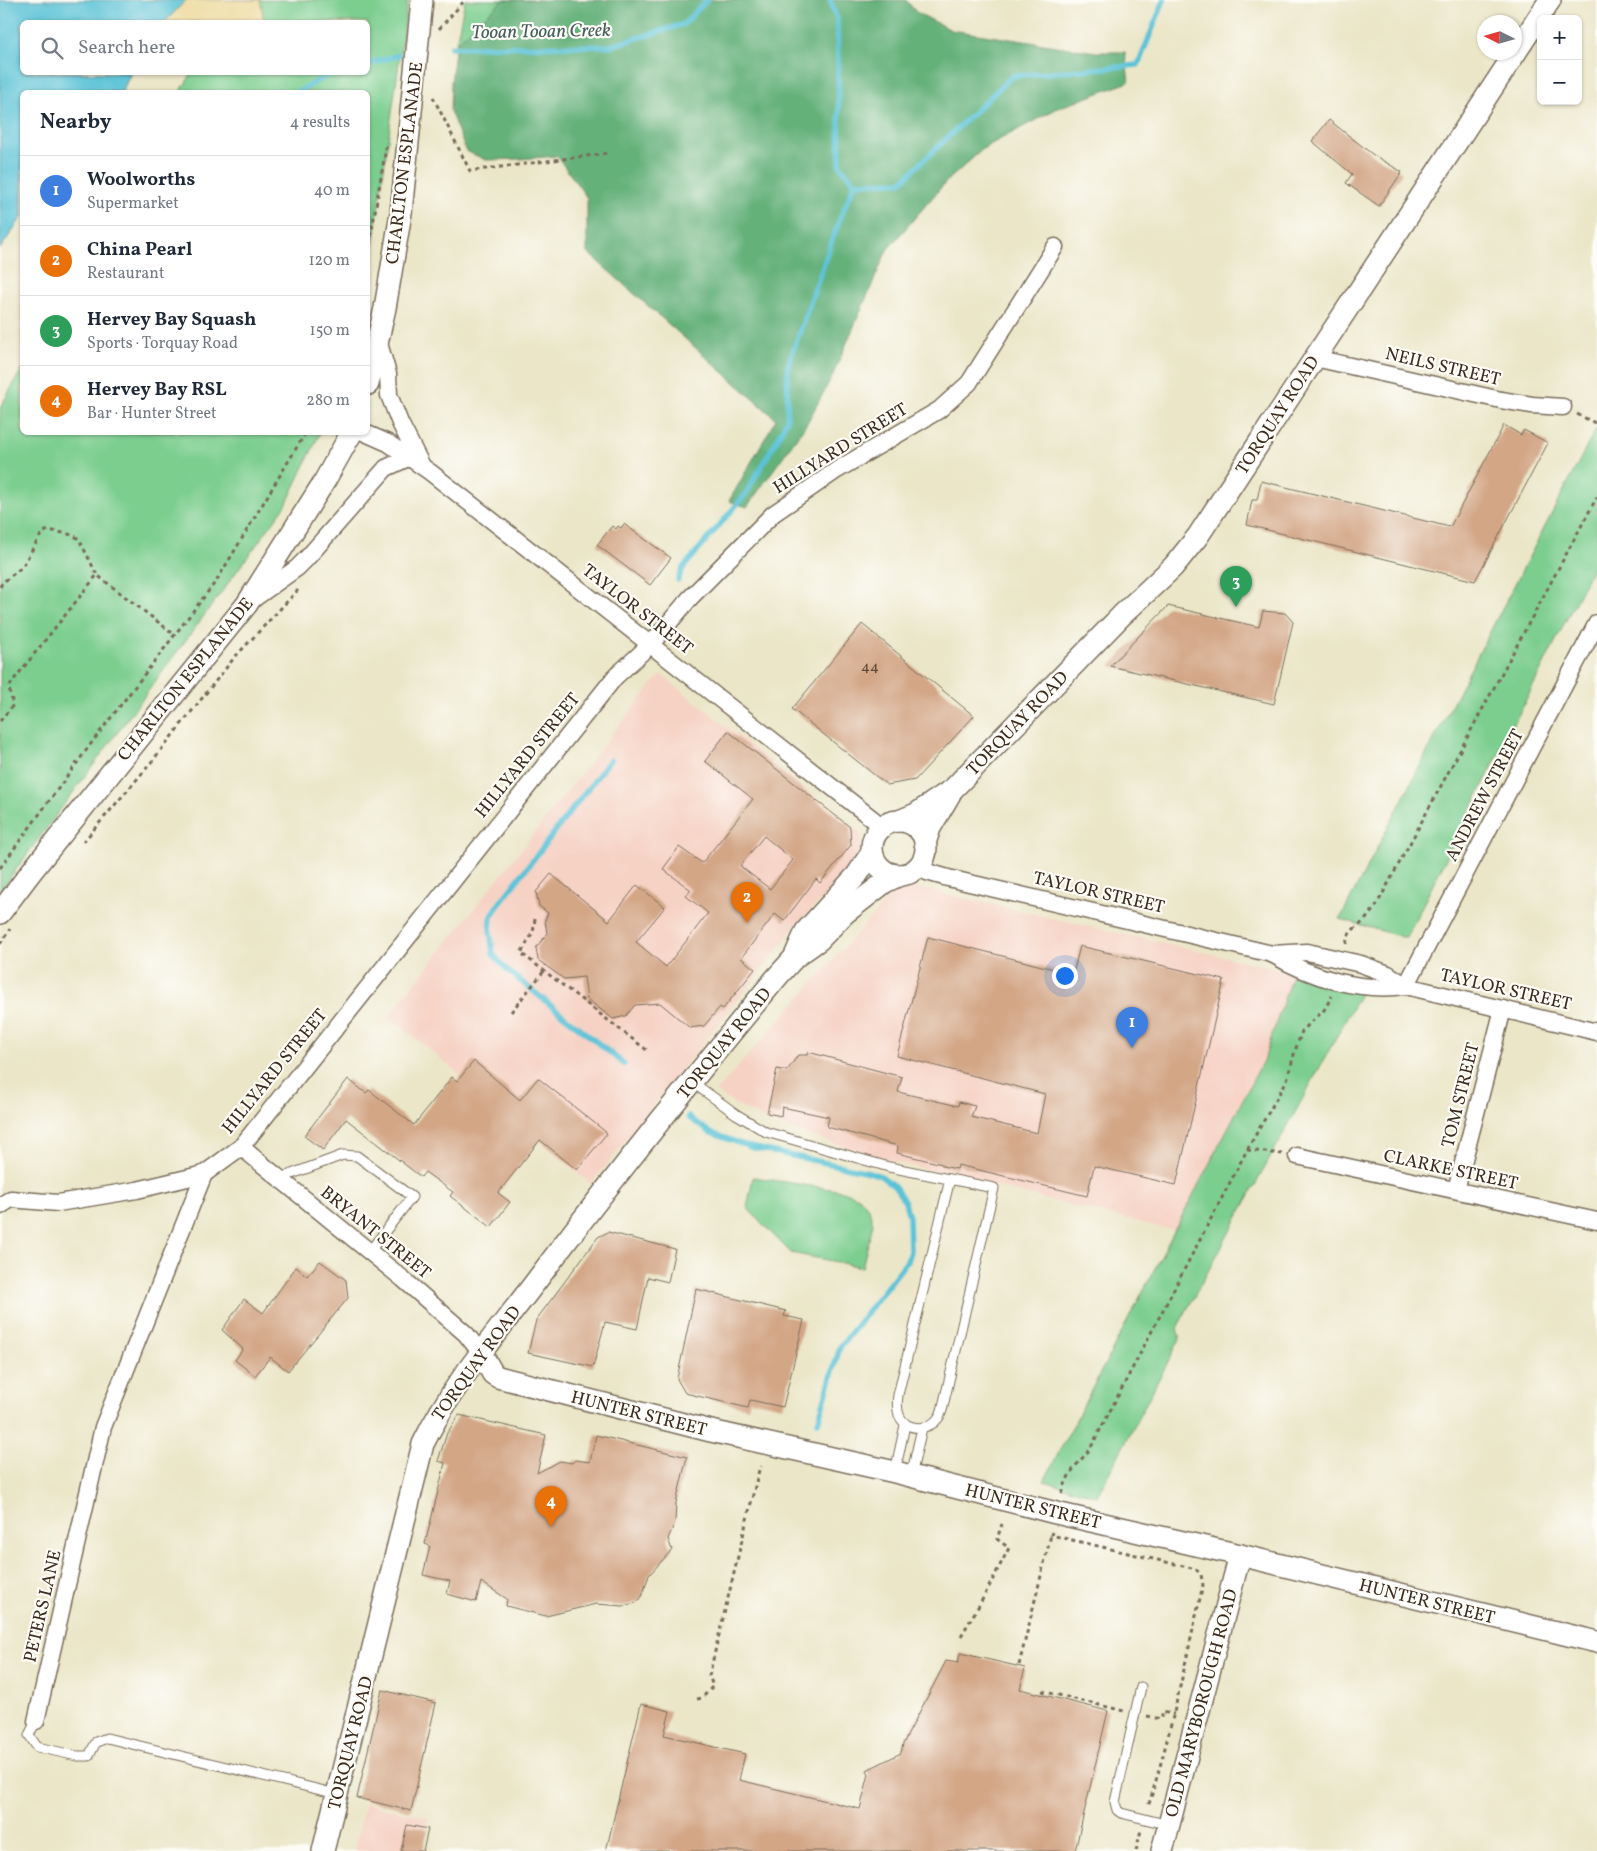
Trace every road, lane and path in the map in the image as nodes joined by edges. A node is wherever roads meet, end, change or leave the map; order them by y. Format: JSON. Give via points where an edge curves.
{"nodes":[{"id":1,"x":422,"y":0,"type":"edge"},
{"id":2,"x":466,"y":0,"type":"edge"},
{"id":3,"x":1550,"y":0,"type":"edge"},
{"id":4,"x":439,"y":36,"type":"dead end"},
{"id":5,"x":434,"y":91,"type":"dead end"},
{"id":6,"x":388,"y":134,"type":"dead end"},
{"id":7,"x":609,"y":153,"type":"dead end"},
{"id":8,"x":370,"y":240,"type":"edge"},
{"id":9,"x":1055,"y":248,"type":"dead end"},
{"id":10,"x":378,"y":340,"type":"junction"},
{"id":11,"x":1315,"y":358,"type":"junction"},
{"id":12,"x":370,"y":375,"type":"edge"},
{"id":13,"x":1563,"y":407,"type":"joint"},
{"id":14,"x":1597,"y":424,"type":"edge"},
{"id":15,"x":304,"y":435,"type":"edge"},
{"id":16,"x":350,"y":435,"type":"edge"},
{"id":17,"x":370,"y":435,"type":"edge"},
{"id":18,"x":416,"y":462,"type":"junction"},
{"id":19,"x":1597,"y":498,"type":"edge"},
{"id":20,"x":97,"y":575,"type":"junction"},
{"id":21,"x":302,"y":586,"type":"dead end"},
{"id":22,"x":0,"y":587,"type":"edge"},
{"id":23,"x":247,"y":604,"type":"junction"},
{"id":24,"x":1597,"y":623,"type":"edge"},
{"id":25,"x":175,"y":635,"type":"junction"},
{"id":26,"x":651,"y":644,"type":"junction"},
{"id":27,"x":0,"y":721,"type":"edge"},
{"id":28,"x":953,"y":789,"type":"junction"},
{"id":29,"x":899,"y":821,"type":"junction"},
{"id":30,"x":880,"y":828,"type":"junction"},
{"id":31,"x":81,"y":843,"type":"dead end"},
{"id":32,"x":925,"y":843,"type":"junction"},
{"id":33,"x":872,"y":852,"type":"junction"},
{"id":34,"x":0,"y":868,"type":"edge"},
{"id":35,"x":909,"y":871,"type":"junction"},
{"id":36,"x":535,"y":919,"type":"dead end"},
{"id":37,"x":5,"y":921,"type":"edge"},
{"id":38,"x":0,"y":944,"type":"edge"},
{"id":39,"x":1272,"y":954,"type":"junction"},
{"id":40,"x":795,"y":957,"type":"junction"},
{"id":41,"x":1341,"y":960,"type":"junction"},
{"id":42,"x":544,"y":971,"type":"junction"},
{"id":43,"x":1336,"y":981,"type":"junction"},
{"id":44,"x":1406,"y":986,"type":"junction"},
{"id":45,"x":1503,"y":1008,"type":"junction"},
{"id":46,"x":511,"y":1012,"type":"dead end"},
{"id":47,"x":1597,"y":1032,"type":"edge"},
{"id":48,"x":648,"y":1051,"type":"dead end"},
{"id":49,"x":692,"y":1082,"type":"junction"},
{"id":50,"x":241,"y":1146,"type":"junction"},
{"id":51,"x":1247,"y":1150,"type":"junction"},
{"id":52,"x":1297,"y":1156,"type":"joint"},
{"id":53,"x":204,"y":1174,"type":"junction"},
{"id":54,"x":281,"y":1178,"type":"junction"},
{"id":55,"x":950,"y":1179,"type":"junction"},
{"id":56,"x":1456,"y":1190,"type":"junction"},
{"id":57,"x":0,"y":1206,"type":"edge"},
{"id":58,"x":1597,"y":1221,"type":"edge"},
{"id":59,"x":369,"y":1252,"type":"junction"},
{"id":60,"x":481,"y":1353,"type":"junction"},
{"id":61,"x":906,"y":1425,"type":"junction"},
{"id":62,"x":922,"y":1428,"type":"junction"},
{"id":63,"x":761,"y":1466,"type":"dead end"},
{"id":64,"x":903,"y":1474,"type":"junction"},
{"id":65,"x":1056,"y":1513,"type":"junction"},
{"id":66,"x":1002,"y":1524,"type":"dead end"},
{"id":67,"x":1051,"y":1535,"type":"junction"},
{"id":68,"x":1240,"y":1555,"type":"junction"},
{"id":69,"x":961,"y":1636,"type":"dead end"},
{"id":70,"x":1597,"y":1642,"type":"edge"},
{"id":71,"x":1019,"y":1665,"type":"dead end"},
{"id":72,"x":1141,"y":1687,"type":"dead end"},
{"id":73,"x":1042,"y":1691,"type":"dead end"},
{"id":74,"x":697,"y":1699,"type":"dead end"},
{"id":75,"x":1135,"y":1713,"type":"junction"},
{"id":76,"x":1174,"y":1714,"type":"junction"},
{"id":77,"x":36,"y":1721,"type":"joint"},
{"id":78,"x":337,"y":1794,"type":"junction"},
{"id":79,"x":1144,"y":1818,"type":"junction"},
{"id":80,"x":1169,"y":1825,"type":"junction"},
{"id":81,"x":323,"y":1851,"type":"edge"},
{"id":82,"x":1136,"y":1851,"type":"edge"},
{"id":83,"x":1162,"y":1851,"type":"edge"}],
"edges":[{"from":1,"to":10,"type":"street","name":"CHARLTON ESPLANADE","via":[[401,213]]},
{"from":2,"to":4,"type":"path","via":[[440,27]]},
{"from":3,"to":11,"type":"street","name":"TORQUAY ROAD"},
{"from":5,"to":7,"type":"path","via":[[433,100],[470,171]]},
{"from":6,"to":8,"type":"path"},
{"from":9,"to":26,"type":"street","name":"HILLYARD STREET","via":[[969,383],[939,410],[837,470],[773,514],[690,598]]},
{"from":10,"to":12,"type":"street","name":"CHARLTON ESPLANADE"},
{"from":10,"to":18,"type":"street","via":[[388,374],[390,395]]},
{"from":11,"to":13,"type":"street","name":"NEILS STREET","via":[[1501,400]]},
{"from":11,"to":28,"type":"street","name":"TORQUAY ROAD","via":[[1198,536],[1173,568],[1122,615]]},
{"from":13,"to":14,"type":"path"},
{"from":15,"to":25,"type":"path","via":[[217,580]]},
{"from":16,"to":23,"type":"street","name":"CHARLTON ESPLANADE"},
{"from":17,"to":18,"type":"street","name":"TAYLOR STREET"},
{"from":18,"to":23,"type":"street","via":[[386,468],[302,563]]},
{"from":18,"to":26,"type":"street","name":"TAYLOR STREET"},
{"from":19,"to":41,"type":"path","via":[[1374,908],[1348,936]]},
{"from":20,"to":22,"type":"path","via":[[80,539],[48,530],[42,533],[22,567]]},
{"from":20,"to":25,"type":"path"},
{"from":20,"to":27,"type":"path","via":[[12,682],[13,705]]},
{"from":21,"to":31,"type":"path","via":[[234,658],[146,770]]},
{"from":23,"to":37,"type":"street","name":"CHARLTON ESPLANADE","via":[[31,872]]},
{"from":24,"to":44,"type":"street","name":"ANDREW STREET"},
{"from":25,"to":34,"type":"path"},
{"from":26,"to":30,"type":"street","name":"TAYLOR STREET"},
{"from":26,"to":50,"type":"street","name":"HILLYARD STREET","via":[[613,679]]},
{"from":28,"to":29,"type":"street","name":"TORQUAY ROAD","via":[[916,814]]},
{"from":28,"to":32,"type":"street","name":"TORQUAY ROAD"},
{"from":29,"to":30,"type":"street"},
{"from":29,"to":32,"type":"street","via":[[916,827]]},
{"from":30,"to":33,"type":"street","via":[[874,835]]},
{"from":32,"to":35,"type":"street","via":[[923,859]]},
{"from":33,"to":35,"type":"street","via":[[885,872]]},
{"from":33,"to":40,"type":"street","name":"TORQUAY ROAD","via":[[858,875],[806,931]]},
{"from":35,"to":39,"type":"street","name":"TAYLOR STREET","via":[[927,872]]},
{"from":35,"to":40,"type":"street","name":"TORQUAY ROAD","via":[[872,891],[819,940]]},
{"from":36,"to":42,"type":"path","via":[[533,933],[521,953]]},
{"from":37,"to":38,"type":"path"},
{"from":39,"to":41,"type":"street","name":"TAYLOR STREET","via":[[1307,952]]},
{"from":39,"to":43,"type":"street","name":"TAYLOR STREET","via":[[1291,965]]},
{"from":40,"to":49,"type":"street","name":"TORQUAY ROAD"},
{"from":41,"to":44,"type":"street","name":"TAYLOR STREET","via":[[1388,974]]},
{"from":42,"to":46,"type":"path"},
{"from":42,"to":48,"type":"path"},
{"from":43,"to":44,"type":"street","name":"TAYLOR STREET","via":[[1365,988]]},
{"from":43,"to":51,"type":"path","via":[[1330,1002],[1302,1031],[1287,1080]]},
{"from":44,"to":45,"type":"street","name":"TAYLOR STREET"},
{"from":45,"to":47,"type":"street","name":"TAYLOR STREET"},
{"from":45,"to":56,"type":"street","name":"TOM STREET"},
{"from":49,"to":55,"type":"lane","via":[[766,1132],[889,1168]]},
{"from":49,"to":60,"type":"street","name":"TORQUAY ROAD"},
{"from":50,"to":53,"type":"street","name":"HILLYARD STREET"},
{"from":50,"to":54,"type":"street","name":"BRYANT STREET"},
{"from":51,"to":52,"type":"path"},
{"from":51,"to":65,"type":"path","via":[[1090,1449],[1066,1480]]},
{"from":52,"to":56,"type":"street","name":"CLARKE STREET"},
{"from":53,"to":57,"type":"street","name":"HILLYARD STREET","via":[[137,1190],[58,1203],[11,1199]]},
{"from":53,"to":77,"type":"street","name":"PETERS LANE","via":[[103,1426]]},
{"from":54,"to":59,"type":"street","name":"BRYANT STREET"},
{"from":54,"to":59,"type":"lane","via":[[343,1156],[357,1156],[412,1197]]},
{"from":55,"to":61,"type":"lane","via":[[898,1395],[899,1416]]},
{"from":55,"to":62,"type":"lane","via":[[994,1188],[944,1402],[939,1417],[931,1426]]},
{"from":56,"to":58,"type":"street","name":"CLARKE STREET"},
{"from":59,"to":60,"type":"street","name":"BRYANT STREET","via":[[466,1334]]},
{"from":60,"to":64,"type":"street","name":"HUNTER STREET","via":[[498,1377],[752,1441]]},
{"from":60,"to":78,"type":"street","name":"TORQUAY ROAD","via":[[436,1417],[423,1444]]},
{"from":61,"to":62,"type":"lane"},
{"from":61,"to":64,"type":"lane"},
{"from":62,"to":64,"type":"lane"},
{"from":63,"to":74,"type":"path","via":[[709,1676],[713,1686]]},
{"from":64,"to":65,"type":"street","name":"HUNTER STREET"},
{"from":65,"to":67,"type":"path"},
{"from":65,"to":68,"type":"street","name":"HUNTER STREET"},
{"from":66,"to":69,"type":"path","via":[[996,1539],[1009,1548]]},
{"from":67,"to":71,"type":"path"},
{"from":67,"to":76,"type":"path","via":[[1196,1569],[1201,1576],[1202,1585]]},
{"from":68,"to":70,"type":"street","name":"HUNTER STREET"},
{"from":68,"to":80,"type":"street","name":"OLD MARYBOROUGH ROAD"},
{"from":72,"to":75,"type":"lane"},
{"from":73,"to":75,"type":"path"},
{"from":75,"to":76,"type":"path","via":[[1161,1719],[1163,1711]]},
{"from":75,"to":79,"type":"lane","via":[[1115,1802],[1121,1813]]},
{"from":76,"to":79,"type":"path"},
{"from":77,"to":78,"type":"lane","name":"PETERS LANE","via":[[29,1736],[37,1747],[89,1756],[96,1742],[107,1738]]},
{"from":78,"to":81,"type":"street","name":"TORQUAY ROAD"},
{"from":79,"to":80,"type":"lane"},
{"from":79,"to":82,"type":"path"},
{"from":80,"to":83,"type":"street","name":"OLD MARYBOROUGH ROAD"}]}
